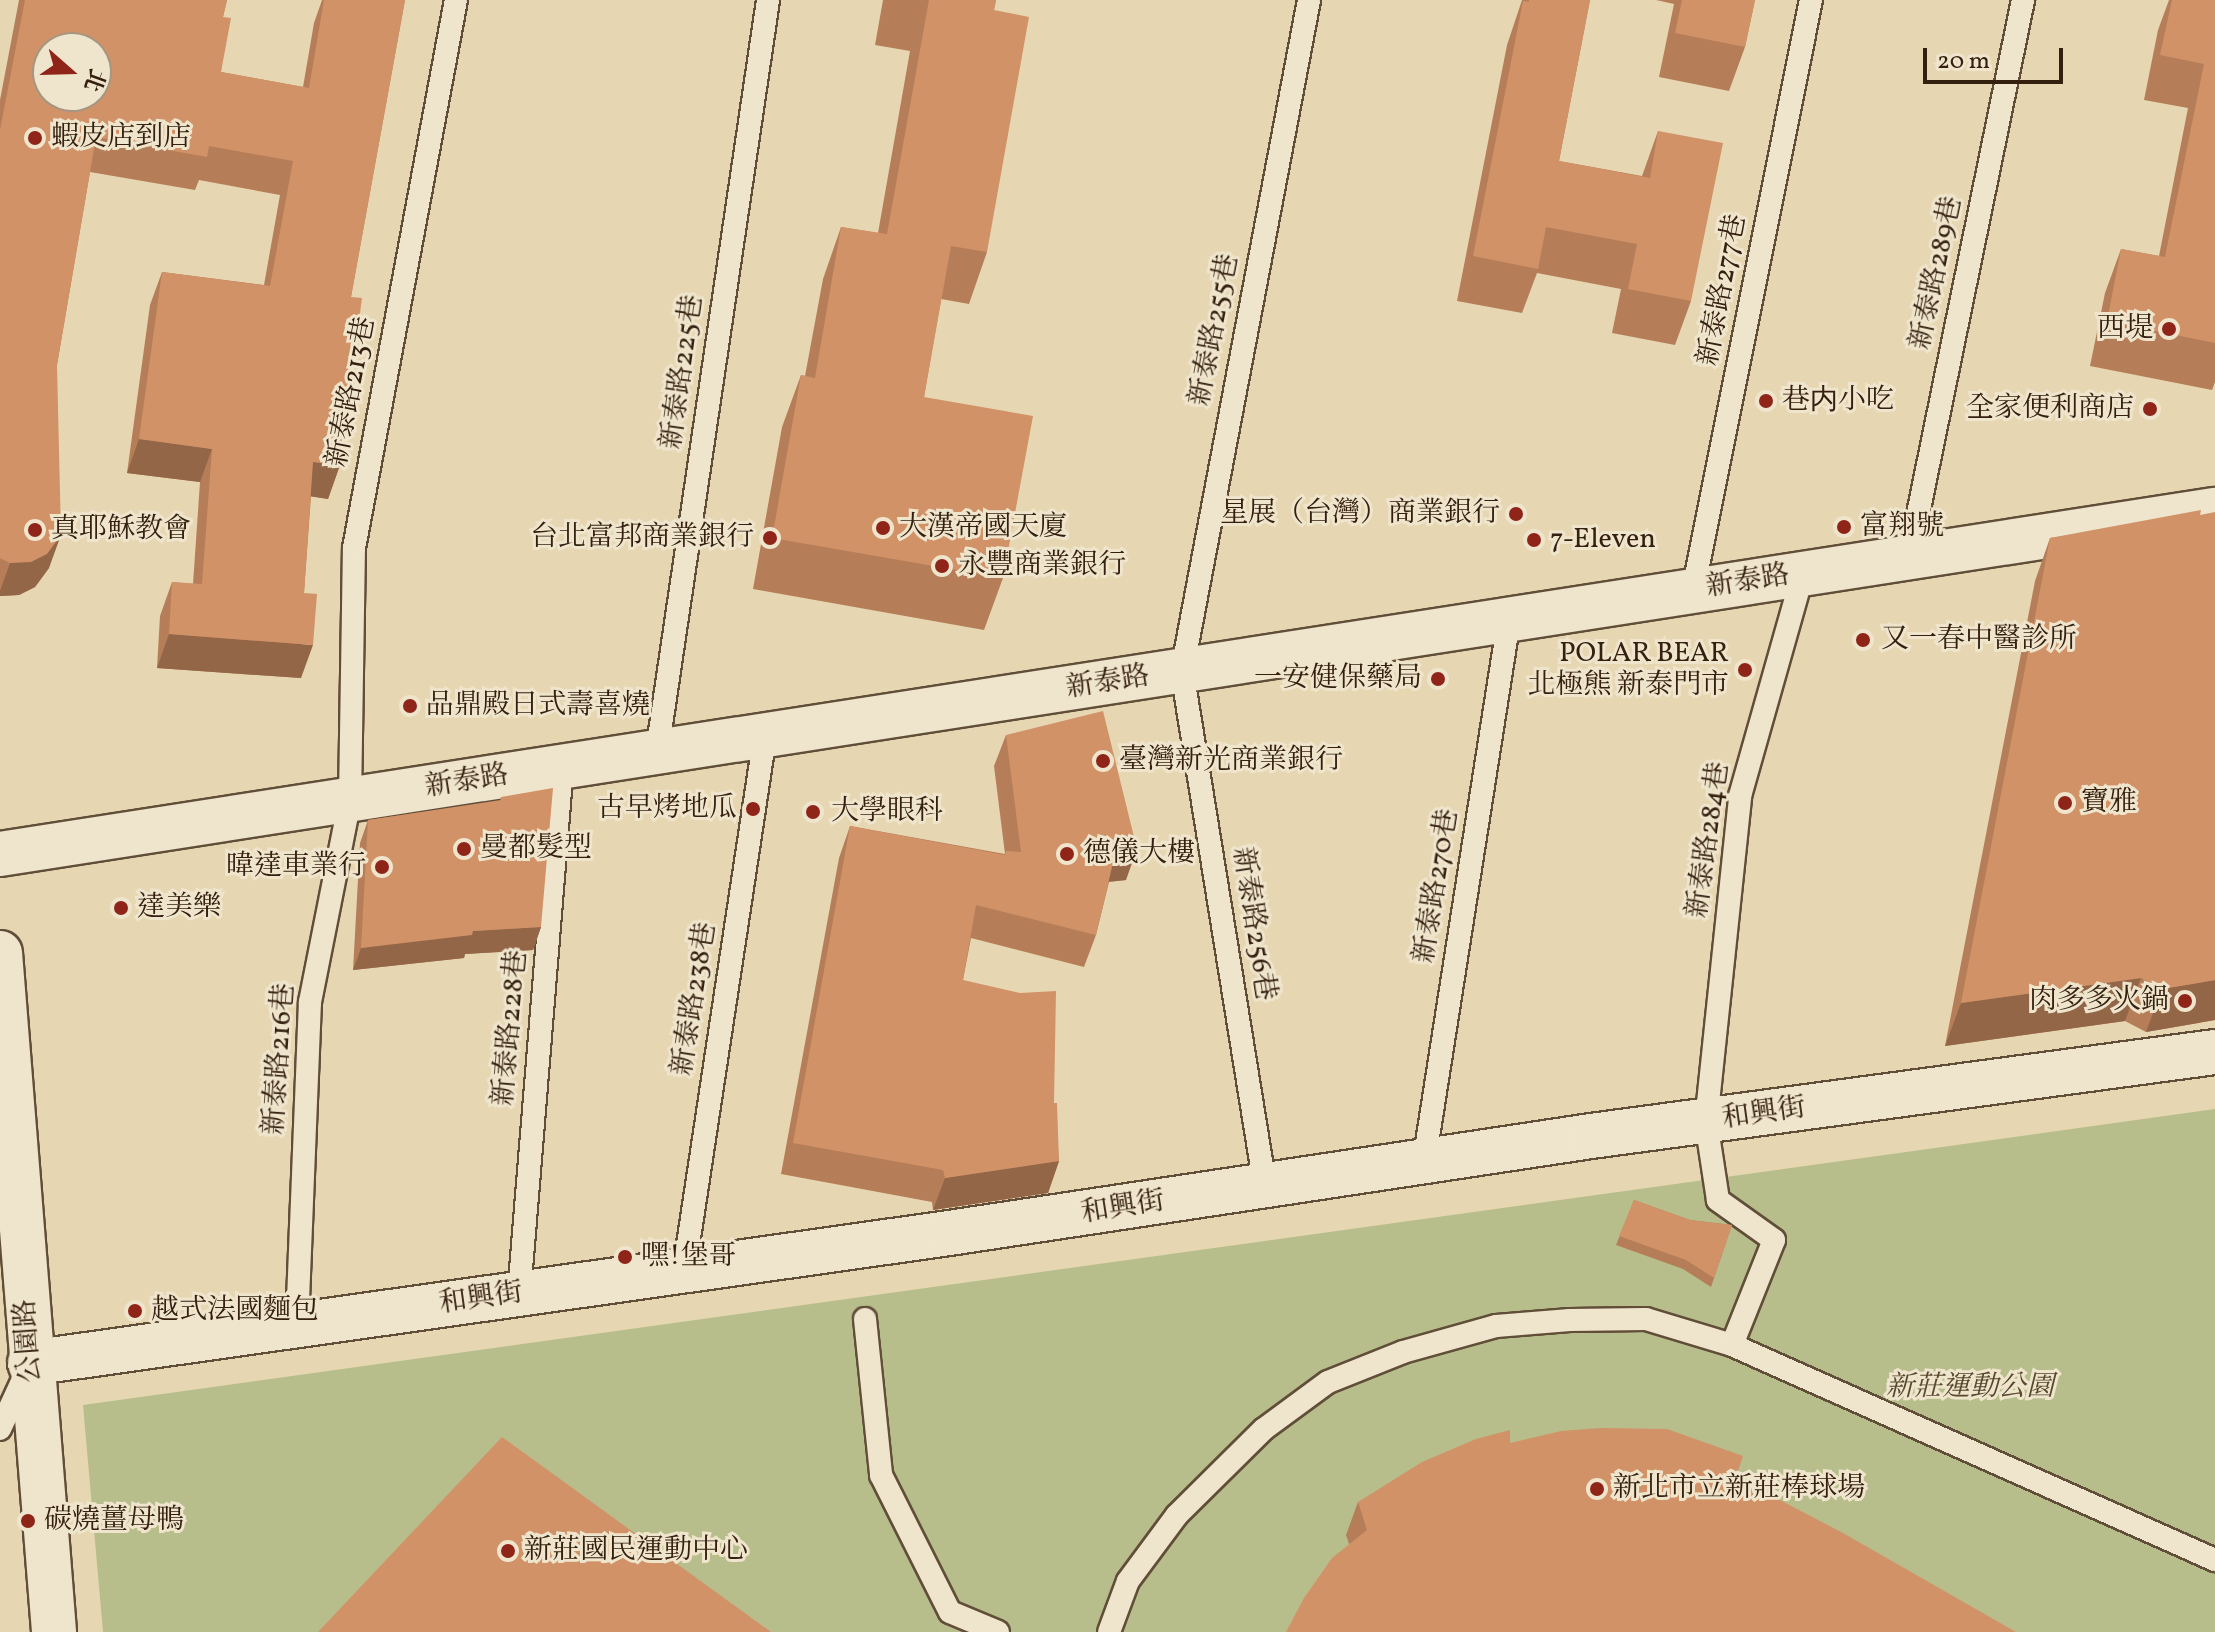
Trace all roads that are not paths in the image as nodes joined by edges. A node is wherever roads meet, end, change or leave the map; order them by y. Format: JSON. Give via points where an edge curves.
{"nodes":[{"id":1,"x":456,"y":0,"type":"edge"},
{"id":2,"x":768,"y":0,"type":"edge"},
{"id":3,"x":1309,"y":0,"type":"edge"},
{"id":4,"x":1811,"y":0,"type":"edge"},
{"id":5,"x":2023,"y":0,"type":"edge"},
{"id":6,"x":2215,"y":510,"type":"edge"},
{"id":7,"x":1909,"y":558,"type":"junction"},
{"id":8,"x":1803,"y":574,"type":"junction"},
{"id":9,"x":1693,"y":591,"type":"junction"},
{"id":10,"x":1509,"y":620,"type":"junction"},
{"id":11,"x":1182,"y":671,"type":"junction"},
{"id":12,"x":765,"y":736,"type":"junction"},
{"id":13,"x":657,"y":752,"type":"junction"},
{"id":14,"x":562,"y":767,"type":"junction"},
{"id":15,"x":350,"y":800,"type":"junction"},
{"id":16,"x":0,"y":854,"type":"edge"},
{"id":17,"x":0,"y":953,"type":"edge"},
{"id":18,"x":2215,"y":1052,"type":"edge"},
{"id":19,"x":1706,"y":1122,"type":"junction"},
{"id":20,"x":7,"y":1128,"type":"edge"},
{"id":21,"x":1424,"y":1162,"type":"junction"},
{"id":22,"x":1265,"y":1186,"type":"junction"},
{"id":23,"x":684,"y":1271,"type":"junction"},
{"id":24,"x":519,"y":1294,"type":"junction"},
{"id":25,"x":865,"y":1319,"type":"dead end"},
{"id":26,"x":297,"y":1325,"type":"junction"},
{"id":27,"x":1732,"y":1345,"type":"junction"},
{"id":28,"x":30,"y":1363,"type":"junction"},
{"id":29,"x":0,"y":1429,"type":"edge"},
{"id":30,"x":2215,"y":1560,"type":"edge"},
{"id":31,"x":54,"y":1632,"type":"edge"},
{"id":32,"x":998,"y":1632,"type":"edge"},
{"id":33,"x":1109,"y":1632,"type":"edge"}],
"edges":[{"from":1,"to":15,"type":"lane","name":"新泰路213巷","via":[[354,548]]},
{"from":2,"to":13,"type":"lane","name":"新泰路225巷"},
{"from":3,"to":11,"type":"lane","name":"新泰路255巷"},
{"from":4,"to":9,"type":"lane","name":"新泰路277巷"},
{"from":5,"to":7,"type":"lane","name":"新泰路289巷"},
{"from":6,"to":7,"type":"street","name":"新泰路"},
{"from":7,"to":8,"type":"street","name":"新泰路"},
{"from":8,"to":9,"type":"street","name":"新泰路"},
{"from":8,"to":19,"type":"lane","name":"新泰路284巷","via":[[1740,796]]},
{"from":9,"to":10,"type":"street","name":"新泰路"},
{"from":10,"to":11,"type":"street","name":"新泰路"},
{"from":10,"to":21,"type":"lane","name":"新泰路270巷"},
{"from":11,"to":12,"type":"street","name":"新泰路"},
{"from":11,"to":22,"type":"lane","name":"新泰路256巷"},
{"from":12,"to":13,"type":"street","name":"新泰路"},
{"from":12,"to":23,"type":"lane","name":"新泰路238巷"},
{"from":13,"to":14,"type":"street","name":"新泰路"},
{"from":14,"to":15,"type":"street","name":"新泰路"},
{"from":14,"to":24,"type":"lane","name":"新泰路228巷"},
{"from":15,"to":16,"type":"street","name":"新泰路"},
{"from":15,"to":26,"type":"lane","name":"新泰路216巷","via":[[310,1002]]},
{"from":17,"to":20,"type":"street","name":"公園路"},
{"from":18,"to":19,"type":"street","name":"和興街"},
{"from":19,"to":21,"type":"street","name":"和興街"},
{"from":19,"to":27,"type":"lane","name":"新泰路284巷","via":[[1718,1200],[1774,1240]]},
{"from":20,"to":28,"type":"street","name":"公園路"},
{"from":21,"to":22,"type":"street","name":"和興街"},
{"from":22,"to":23,"type":"street","name":"和興街"},
{"from":23,"to":24,"type":"street","name":"和興街"},
{"from":24,"to":26,"type":"street","name":"和興街"},
{"from":25,"to":32,"type":"lane","via":[[881,1475],[950,1612]]},
{"from":26,"to":28,"type":"street","name":"和興街"},
{"from":27,"to":30,"type":"lane"},
{"from":27,"to":33,"type":"lane","via":[[1646,1319],[1496,1326],[1403,1352],[1328,1382],[1264,1429],[1177,1515],[1128,1581]]},
{"from":28,"to":29,"type":"lane"},
{"from":28,"to":31,"type":"street","name":"公園路"}]}
